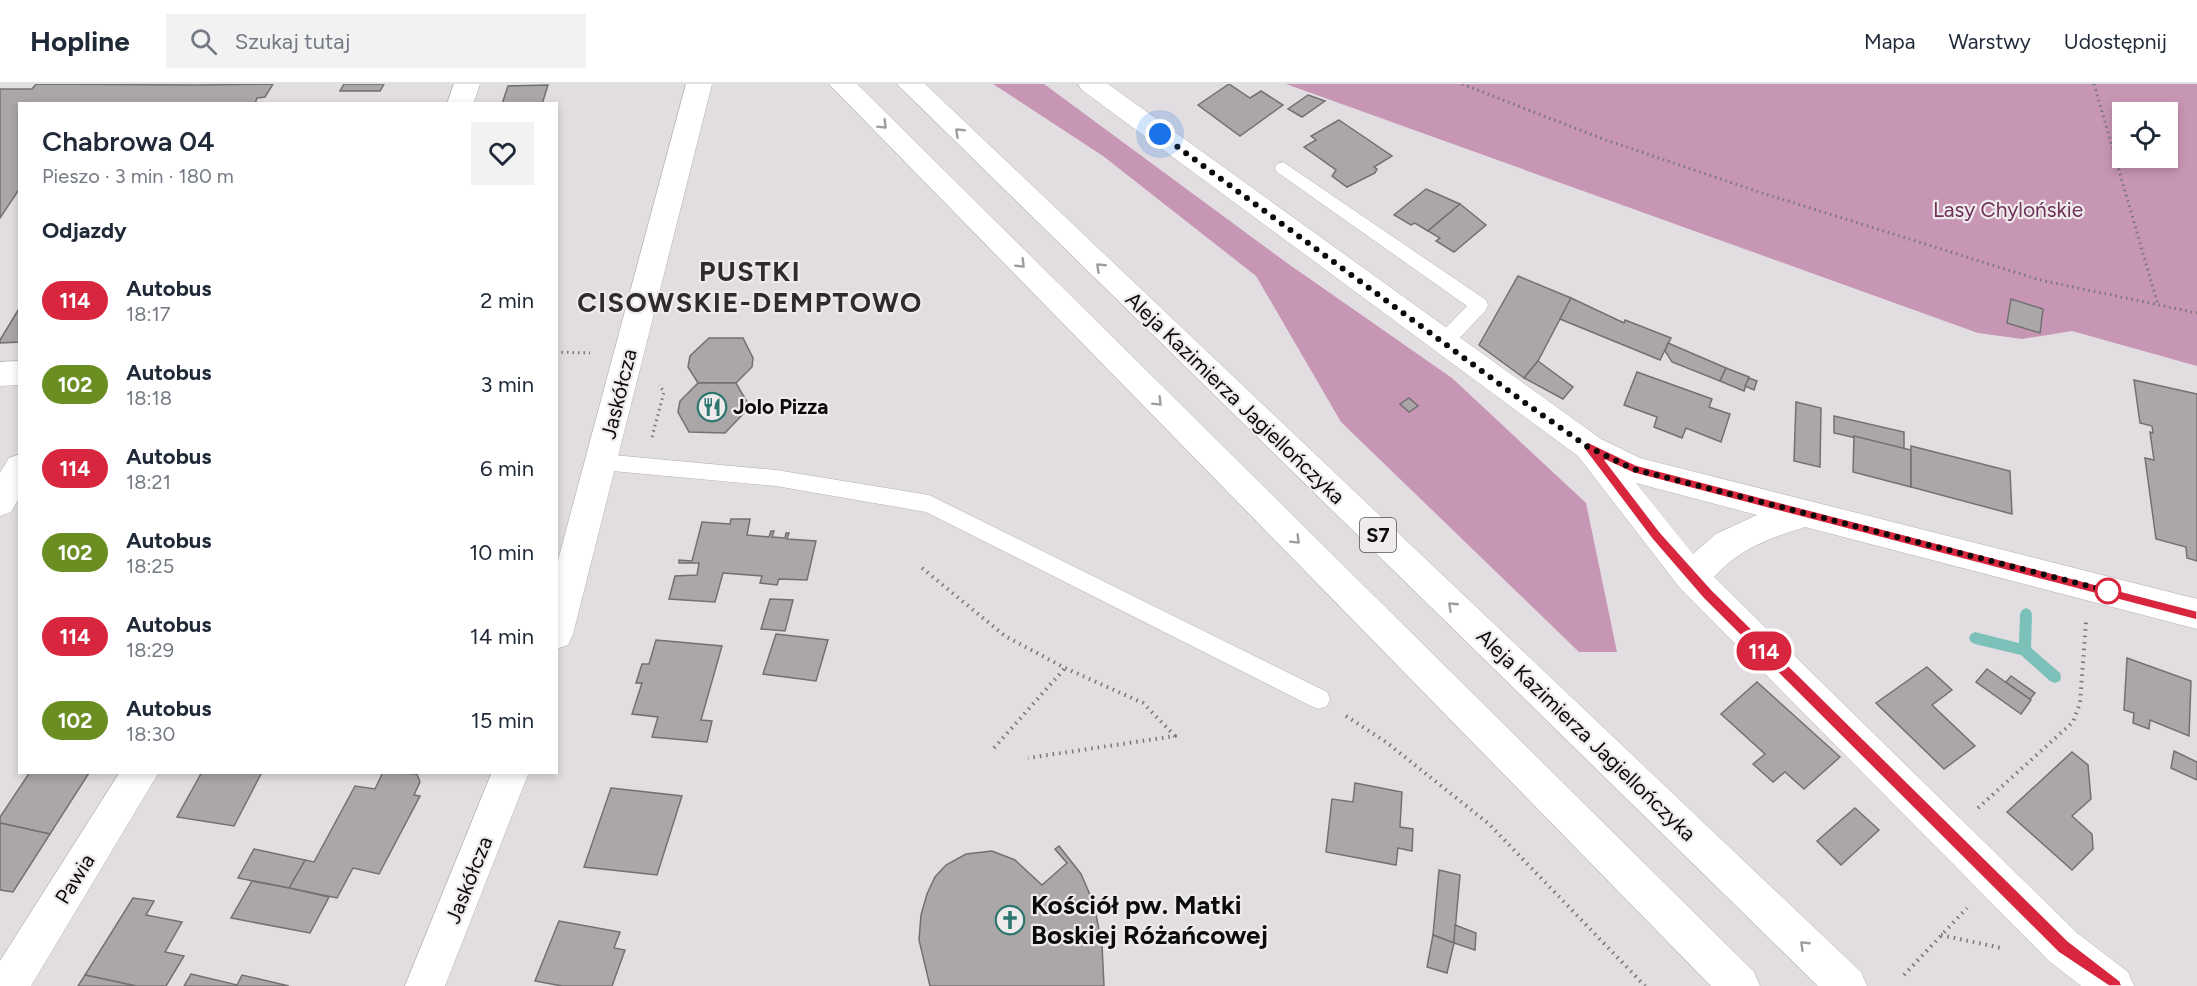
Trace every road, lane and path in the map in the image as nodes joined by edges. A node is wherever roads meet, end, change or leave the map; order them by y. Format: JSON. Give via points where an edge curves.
{"nodes":[{"id":1,"x":467,"y":84,"type":"edge"},
{"id":2,"x":699,"y":84,"type":"edge"},
{"id":3,"x":842,"y":84,"type":"edge"},
{"id":4,"x":910,"y":84,"type":"edge"},
{"id":5,"x":1091,"y":84,"type":"edge"},
{"id":6,"x":1462,"y":84,"type":"edge"},
{"id":7,"x":2094,"y":84,"type":"edge"},
{"id":8,"x":461,"y":102,"type":"edge"},
{"id":9,"x":1283,"y":168,"type":"dead end"},
{"id":10,"x":2158,"y":305,"type":"junction"},
{"id":11,"x":2197,"y":313,"type":"edge"},
{"id":12,"x":1444,"y":342,"type":"junction"},
{"id":13,"x":558,"y":352,"type":"edge"},
{"id":14,"x":585,"y":353,"type":"dead end"},
{"id":15,"x":18,"y":373,"type":"edge"},
{"id":16,"x":0,"y":374,"type":"edge"},
{"id":17,"x":657,"y":384,"type":"dead end"},
{"id":18,"x":657,"y":422,"type":"dead end"},
{"id":19,"x":1588,"y":447,"type":"junction"},
{"id":20,"x":602,"y":462,"type":"junction"},
{"id":21,"x":18,"y":470,"type":"edge"},
{"id":22,"x":0,"y":502,"type":"edge"},
{"id":23,"x":1802,"y":514,"type":"junction"},
{"id":24,"x":922,"y":568,"type":"dead end"},
{"id":25,"x":1692,"y":578,"type":"junction"},
{"id":26,"x":2197,"y":614,"type":"edge"},
{"id":27,"x":2086,"y":617,"type":"dead end"},
{"id":28,"x":558,"y":627,"type":"edge"},
{"id":29,"x":1065,"y":668,"type":"junction"},
{"id":30,"x":1319,"y":699,"type":"joint"},
{"id":31,"x":994,"y":748,"type":"dead end"},
{"id":32,"x":1028,"y":758,"type":"dead end"},
{"id":33,"x":140,"y":774,"type":"edge"},
{"id":34,"x":510,"y":774,"type":"edge"},
{"id":35,"x":1974,"y":811,"type":"dead end"},
{"id":36,"x":1970,"y":904,"type":"dead end"},
{"id":37,"x":1941,"y":935,"type":"junction"},
{"id":38,"x":2012,"y":951,"type":"dead end"},
{"id":39,"x":1904,"y":975,"type":"dead end"},
{"id":40,"x":8,"y":986,"type":"edge"},
{"id":41,"x":425,"y":986,"type":"edge"},
{"id":42,"x":1645,"y":986,"type":"edge"},
{"id":43,"x":1740,"y":986,"type":"edge"},
{"id":44,"x":1847,"y":986,"type":"edge"},
{"id":45,"x":2114,"y":986,"type":"edge"}],
"edges":[{"from":1,"to":8,"type":"main road"},
{"from":2,"to":20,"type":"main road","name":"Jaskółcza"},
{"from":3,"to":43,"type":"main road","one_way":true},
{"from":44,"to":4,"type":"main road","name":"Aleja Kazimierza Jagiellończyka","number":"S7","one_way":true},
{"from":5,"to":12,"type":"main road"},
{"from":6,"to":10,"type":"path","via":[[1604,140],[1756,191],[2040,280]]},
{"from":7,"to":10,"type":"path"},
{"from":9,"to":12,"type":"lane","via":[[1479,305]]},
{"from":10,"to":11,"type":"path"},
{"from":12,"to":19,"type":"main road"},
{"from":13,"to":14,"type":"path"},
{"from":15,"to":16,"type":"main road"},
{"from":17,"to":18,"type":"path","via":[[664,392]]},
{"from":19,"to":23,"type":"main road","via":[[1633,469]]},
{"from":19,"to":25,"type":"main road"},
{"from":20,"to":28,"type":"main road","name":"Jaskółcza"},
{"from":20,"to":30,"type":"lane","via":[[776,478],[928,504]]},
{"from":21,"to":22,"type":"main road"},
{"from":23,"to":25,"type":"main road","via":[[1733,539]]},
{"from":23,"to":26,"type":"main road"},
{"from":24,"to":29,"type":"path","via":[[1005,636]]},
{"from":25,"to":45,"type":"main road","via":[[2063,946]]},
{"from":27,"to":35,"type":"path","via":[[2080,703],[2073,722]]},
{"from":29,"to":31,"type":"path"},
{"from":29,"to":32,"type":"path","via":[[1143,703],[1175,735]]},
{"from":30,"to":42,"type":"path","via":[[1386,742],[1489,824]]},
{"from":33,"to":40,"type":"main road","name":"Pawia"},
{"from":34,"to":41,"type":"main road","name":"Jaskółcza"},
{"from":36,"to":37,"type":"path"},
{"from":37,"to":38,"type":"path"},
{"from":37,"to":39,"type":"path"}]}
